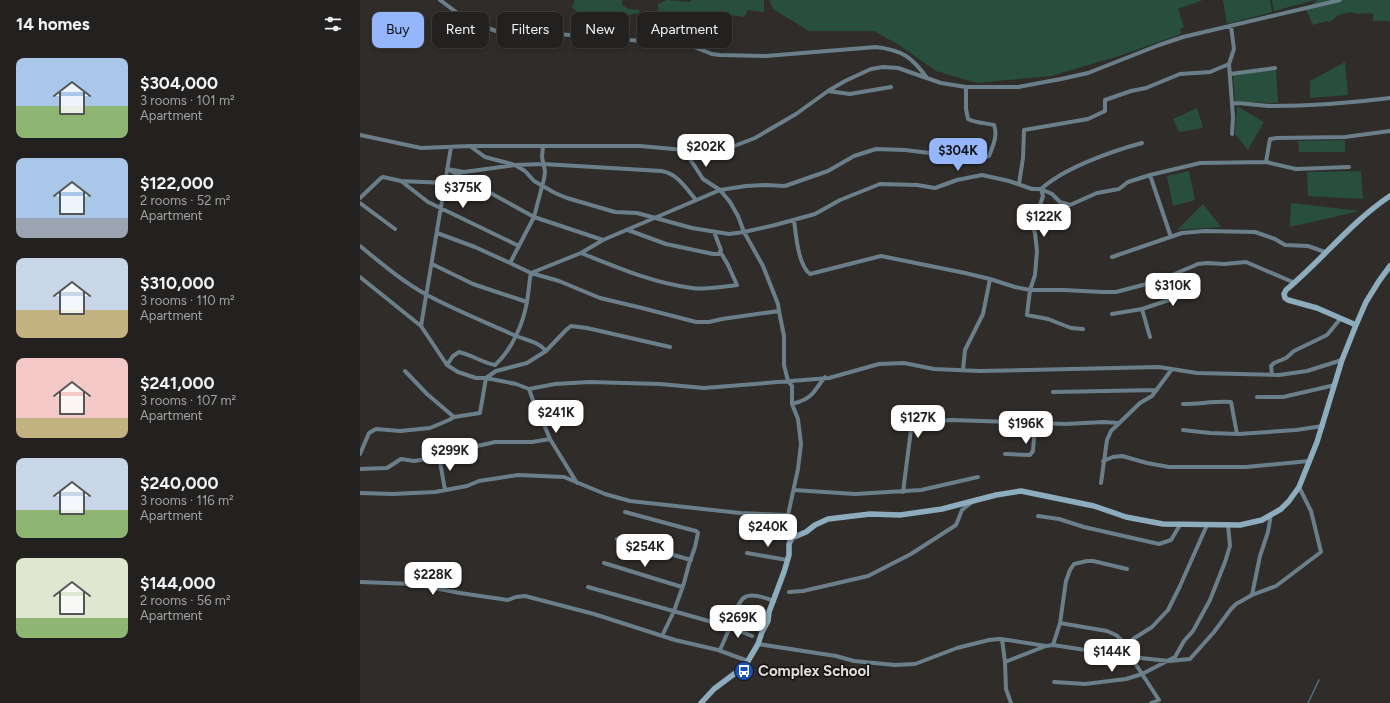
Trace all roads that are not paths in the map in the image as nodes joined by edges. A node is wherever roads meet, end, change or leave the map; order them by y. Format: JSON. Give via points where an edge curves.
{"nodes":[{"id":1,"x":440,"y":0,"type":"edge"},
{"id":2,"x":1340,"y":0,"type":"edge"},
{"id":3,"x":1231,"y":26,"type":"junction"},
{"id":4,"x":1229,"y":64,"type":"junction"},
{"id":5,"x":1275,"y":68,"type":"dead end"},
{"id":6,"x":1230,"y":74,"type":"junction"},
{"id":7,"x":927,"y":78,"type":"junction"},
{"id":8,"x":891,"y":87,"type":"dead end"},
{"id":9,"x":966,"y":87,"type":"junction"},
{"id":10,"x":828,"y":91,"type":"junction"},
{"id":11,"x":1390,"y":98,"type":"edge"},
{"id":12,"x":1232,"y":103,"type":"junction"},
{"id":13,"x":1390,"y":131,"type":"edge"},
{"id":14,"x":1232,"y":134,"type":"dead end"},
{"id":15,"x":360,"y":135,"type":"edge"},
{"id":16,"x":1142,"y":143,"type":"dead end"},
{"id":17,"x":470,"y":146,"type":"junction"},
{"id":18,"x":543,"y":146,"type":"junction"},
{"id":19,"x":451,"y":147,"type":"junction"},
{"id":20,"x":687,"y":150,"type":"junction"},
{"id":21,"x":1266,"y":162,"type":"junction"},
{"id":22,"x":544,"y":164,"type":"junction"},
{"id":23,"x":515,"y":165,"type":"junction"},
{"id":24,"x":1349,"y":167,"type":"dead end"},
{"id":25,"x":447,"y":169,"type":"junction"},
{"id":26,"x":1150,"y":175,"type":"junction"},
{"id":27,"x":401,"y":182,"type":"junction"},
{"id":28,"x":445,"y":183,"type":"junction"},
{"id":29,"x":1019,"y":184,"type":"junction"},
{"id":30,"x":542,"y":185,"type":"junction"},
{"id":31,"x":1041,"y":189,"type":"junction"},
{"id":32,"x":720,"y":190,"type":"junction"},
{"id":33,"x":1390,"y":196,"type":"edge"},
{"id":34,"x":360,"y":198,"type":"edge"},
{"id":35,"x":696,"y":200,"type":"junction"},
{"id":36,"x":360,"y":203,"type":"edge"},
{"id":37,"x":441,"y":208,"type":"junction"},
{"id":38,"x":534,"y":218,"type":"junction"},
{"id":39,"x":654,"y":219,"type":"junction"},
{"id":40,"x":794,"y":220,"type":"junction"},
{"id":41,"x":395,"y":229,"type":"dead end"},
{"id":42,"x":628,"y":230,"type":"junction"},
{"id":43,"x":714,"y":232,"type":"junction"},
{"id":44,"x":744,"y":232,"type":"junction"},
{"id":45,"x":437,"y":233,"type":"junction"},
{"id":46,"x":1171,"y":237,"type":"junction"},
{"id":47,"x":603,"y":240,"type":"junction"},
{"id":48,"x":360,"y":246,"type":"edge"},
{"id":49,"x":519,"y":246,"type":"junction"},
{"id":50,"x":1325,"y":252,"type":"junction"},
{"id":51,"x":581,"y":253,"type":"junction"},
{"id":52,"x":721,"y":253,"type":"junction"},
{"id":53,"x":1112,"y":257,"type":"dead end"},
{"id":54,"x":510,"y":263,"type":"junction"},
{"id":55,"x":432,"y":264,"type":"junction"},
{"id":56,"x":1390,"y":266,"type":"edge"},
{"id":57,"x":531,"y":273,"type":"junction"},
{"id":58,"x":1174,"y":275,"type":"junction"},
{"id":59,"x":360,"y":277,"type":"edge"},
{"id":60,"x":990,"y":280,"type":"junction"},
{"id":61,"x":1294,"y":283,"type":"junction"},
{"id":62,"x":1030,"y":290,"type":"junction"},
{"id":63,"x":426,"y":295,"type":"junction"},
{"id":64,"x":527,"y":302,"type":"junction"},
{"id":65,"x":1142,"y":309,"type":"junction"},
{"id":66,"x":779,"y":311,"type":"junction"},
{"id":67,"x":1112,"y":314,"type":"dead end"},
{"id":68,"x":1341,"y":318,"type":"junction"},
{"id":69,"x":1356,"y":325,"type":"junction"},
{"id":70,"x":421,"y":326,"type":"junction"},
{"id":71,"x":1083,"y":329,"type":"dead end"},
{"id":72,"x":516,"y":336,"type":"junction"},
{"id":73,"x":1150,"y":337,"type":"dead end"},
{"id":74,"x":670,"y":348,"type":"dead end"},
{"id":75,"x":546,"y":351,"type":"junction"},
{"id":76,"x":1342,"y":360,"type":"junction"},
{"id":77,"x":447,"y":364,"type":"junction"},
{"id":78,"x":1172,"y":369,"type":"junction"},
{"id":79,"x":963,"y":370,"type":"junction"},
{"id":80,"x":405,"y":371,"type":"dead end"},
{"id":81,"x":1272,"y":375,"type":"junction"},
{"id":82,"x":825,"y":377,"type":"junction"},
{"id":83,"x":486,"y":378,"type":"junction"},
{"id":84,"x":788,"y":381,"type":"junction"},
{"id":85,"x":1335,"y":385,"type":"junction"},
{"id":86,"x":529,"y":389,"type":"junction"},
{"id":87,"x":1157,"y":390,"type":"junction"},
{"id":88,"x":1053,"y":392,"type":"dead end"},
{"id":89,"x":1257,"y":397,"type":"dead end"},
{"id":90,"x":792,"y":404,"type":"junction"},
{"id":91,"x":1183,"y":404,"type":"dead end"},
{"id":92,"x":454,"y":416,"type":"junction"},
{"id":93,"x":1035,"y":423,"type":"junction"},
{"id":94,"x":1118,"y":423,"type":"junction"},
{"id":95,"x":1323,"y":426,"type":"junction"},
{"id":96,"x":1183,"y":430,"type":"dead end"},
{"id":97,"x":1238,"y":434,"type":"junction"},
{"id":98,"x":550,"y":439,"type":"junction"},
{"id":99,"x":360,"y":454,"type":"edge"},
{"id":100,"x":1005,"y":454,"type":"dead end"},
{"id":101,"x":439,"y":456,"type":"junction"},
{"id":102,"x":1103,"y":461,"type":"junction"},
{"id":103,"x":1310,"y":461,"type":"junction"},
{"id":104,"x":360,"y":469,"type":"edge"},
{"id":105,"x":978,"y":477,"type":"dead end"},
{"id":106,"x":577,"y":483,"type":"junction"},
{"id":107,"x":1101,"y":483,"type":"dead end"},
{"id":108,"x":1299,"y":487,"type":"junction"},
{"id":109,"x":445,"y":490,"type":"junction"},
{"id":110,"x":794,"y":490,"type":"junction"},
{"id":111,"x":903,"y":492,"type":"junction"},
{"id":112,"x":360,"y":494,"type":"edge"},
{"id":113,"x":973,"y":501,"type":"junction"},
{"id":114,"x":625,"y":512,"type":"dead end"},
{"id":115,"x":1271,"y":514,"type":"junction"},
{"id":116,"x":788,"y":515,"type":"junction"},
{"id":117,"x":1038,"y":516,"type":"dead end"},
{"id":118,"x":1180,"y":524,"type":"junction"},
{"id":119,"x":1207,"y":525,"type":"junction"},
{"id":120,"x":1228,"y":525,"type":"junction"},
{"id":121,"x":617,"y":540,"type":"dead end"},
{"id":122,"x":789,"y":544,"type":"junction"},
{"id":123,"x":747,"y":553,"type":"dead end"},
{"id":124,"x":691,"y":560,"type":"junction"},
{"id":125,"x":787,"y":560,"type":"junction"},
{"id":126,"x":604,"y":563,"type":"dead end"},
{"id":127,"x":1127,"y":569,"type":"dead end"},
{"id":128,"x":360,"y":582,"type":"edge"},
{"id":129,"x":588,"y":587,"type":"dead end"},
{"id":130,"x":682,"y":587,"type":"junction"},
{"id":131,"x":789,"y":592,"type":"dead end"},
{"id":132,"x":1252,"y":595,"type":"junction"},
{"id":133,"x":774,"y":601,"type":"junction"},
{"id":134,"x":674,"y":611,"type":"junction"},
{"id":135,"x":1060,"y":623,"type":"junction"},
{"id":136,"x":730,"y":627,"type":"junction"},
{"id":137,"x":662,"y":636,"type":"junction"},
{"id":138,"x":752,"y":636,"type":"dead end"},
{"id":139,"x":1002,"y":639,"type":"junction"},
{"id":140,"x":758,"y":644,"type":"junction"},
{"id":141,"x":1053,"y":644,"type":"junction"},
{"id":142,"x":1046,"y":646,"type":"junction"},
{"id":143,"x":1129,"y":647,"type":"junction"},
{"id":144,"x":720,"y":650,"type":"junction"},
{"id":145,"x":1130,"y":657,"type":"junction"},
{"id":146,"x":748,"y":661,"type":"junction"},
{"id":147,"x":1169,"y":661,"type":"junction"},
{"id":148,"x":1005,"y":662,"type":"junction"},
{"id":149,"x":1142,"y":674,"type":"junction"},
{"id":150,"x":1054,"y":682,"type":"dead end"},
{"id":151,"x":1161,"y":701,"type":"edge"},
{"id":152,"x":701,"y":703,"type":"edge"},
{"id":153,"x":1011,"y":703,"type":"edge"},
{"id":154,"x":1151,"y":703,"type":"edge"}],
"edges":[{"from":1,"to":7,"type":"street","via":[[468,21],[499,32],[533,32],[666,43],[689,46],[720,56],[766,56],[876,46],[890,48],[909,57]]},
{"from":2,"to":3,"type":"street"},
{"from":3,"to":4,"type":"street","via":[[1234,49]]},
{"from":3,"to":9,"type":"street","via":[[1183,37],[1088,73],[1018,87]]},
{"from":4,"to":6,"type":"street"},
{"from":4,"to":29,"type":"street","via":[[1210,72],[1180,74],[1146,88],[1105,100],[1105,111],[1088,119],[1024,130]]},
{"from":5,"to":6,"type":"street"},
{"from":6,"to":12,"type":"street"},
{"from":7,"to":9,"type":"street","via":[[941,84]]},
{"from":7,"to":10,"type":"street","via":[[898,68],[883,67],[857,74]]},
{"from":8,"to":10,"type":"street","via":[[850,94]]},
{"from":9,"to":32,"type":"street","via":[[968,119],[994,125],[996,130],[989,156],[979,159],[876,149],[854,156],[828,171],[785,186],[759,185]]},
{"from":10,"to":20,"type":"street","via":[[796,114],[755,138],[729,148]]},
{"from":11,"to":12,"type":"street","via":[[1292,106]]},
{"from":12,"to":14,"type":"street"},
{"from":13,"to":21,"type":"street","via":[[1345,137],[1270,139]]},
{"from":15,"to":19,"type":"street","via":[[421,148]]},
{"from":16,"to":31,"type":"street","via":[[1120,149],[1077,168],[1050,181]]},
{"from":17,"to":18,"type":"street"},
{"from":17,"to":19,"type":"street"},
{"from":17,"to":23,"type":"street","via":[[486,157]]},
{"from":18,"to":20,"type":"street","via":[[640,146]]},
{"from":18,"to":22,"type":"street"},
{"from":19,"to":25,"type":"street"},
{"from":20,"to":32,"type":"street","via":[[703,179]]},
{"from":21,"to":24,"type":"street","via":[[1296,169]]},
{"from":21,"to":26,"type":"street","via":[[1200,163]]},
{"from":22,"to":23,"type":"street"},
{"from":22,"to":30,"type":"street"},
{"from":22,"to":35,"type":"street","via":[[669,172]]},
{"from":23,"to":25,"type":"street","via":[[464,172]]},
{"from":23,"to":30,"type":"street"},
{"from":25,"to":28,"type":"street"},
{"from":25,"to":38,"type":"street"},
{"from":26,"to":31,"type":"street","via":[[1128,182],[1119,189],[1097,193],[1070,205],[1060,202],[1052,194]]},
{"from":26,"to":46,"type":"street"},
{"from":27,"to":28,"type":"street"},
{"from":27,"to":34,"type":"street","via":[[381,178]]},
{"from":27,"to":37,"type":"street","via":[[428,202]]},
{"from":28,"to":37,"type":"street"},
{"from":29,"to":31,"type":"street"},
{"from":29,"to":40,"type":"street","via":[[982,175],[935,188],[880,184],[840,200],[815,214]]},
{"from":30,"to":38,"type":"street"},
{"from":30,"to":39,"type":"street","via":[[575,201]]},
{"from":31,"to":62,"type":"street","via":[[1043,196],[1038,211],[1030,214],[1036,233],[1037,251],[1035,275]]},
{"from":32,"to":35,"type":"street"},
{"from":32,"to":44,"type":"street","via":[[738,216]]},
{"from":33,"to":50,"type":"main road","via":[[1374,207]]},
{"from":35,"to":39,"type":"street"},
{"from":36,"to":41,"type":"street"},
{"from":37,"to":45,"type":"street"},
{"from":37,"to":49,"type":"street"},
{"from":38,"to":47,"type":"street"},
{"from":38,"to":49,"type":"street"},
{"from":39,"to":42,"type":"street"},
{"from":39,"to":43,"type":"street"},
{"from":40,"to":44,"type":"street"},
{"from":40,"to":60,"type":"street","via":[[802,261],[810,274],[882,256]]},
{"from":42,"to":47,"type":"street"},
{"from":42,"to":52,"type":"street","via":[[666,244],[713,254]]},
{"from":43,"to":44,"type":"street"},
{"from":43,"to":52,"type":"street"},
{"from":44,"to":66,"type":"street","via":[[763,266]]},
{"from":45,"to":54,"type":"street"},
{"from":45,"to":55,"type":"street"},
{"from":46,"to":50,"type":"street","via":[[1182,233],[1205,231],[1255,232],[1285,244],[1308,246]]},
{"from":46,"to":53,"type":"street"},
{"from":47,"to":51,"type":"street"},
{"from":48,"to":63,"type":"street"},
{"from":49,"to":54,"type":"street"},
{"from":50,"to":61,"type":"main road"},
{"from":51,"to":52,"type":"street","via":[[631,273],[692,288],[712,289],[737,285]]},
{"from":51,"to":57,"type":"street"},
{"from":54,"to":57,"type":"street"},
{"from":55,"to":63,"type":"street"},
{"from":55,"to":64,"type":"street","via":[[473,284]]},
{"from":56,"to":69,"type":"main road","via":[[1366,302]]},
{"from":57,"to":64,"type":"street"},
{"from":57,"to":66,"type":"street","via":[[559,281],[600,298],[696,322]]},
{"from":58,"to":61,"type":"street","via":[[1198,264],[1246,262]]},
{"from":58,"to":62,"type":"street","via":[[1116,292]]},
{"from":58,"to":65,"type":"street","via":[[1178,297]]},
{"from":59,"to":70,"type":"street"},
{"from":60,"to":62,"type":"street"},
{"from":60,"to":79,"type":"street","via":[[983,314],[965,350]]},
{"from":61,"to":68,"type":"main road","via":[[1285,291],[1285,298]]},
{"from":62,"to":71,"type":"street","via":[[1027,315]]},
{"from":63,"to":70,"type":"street"},
{"from":63,"to":72,"type":"street"},
{"from":64,"to":72,"type":"street"},
{"from":65,"to":67,"type":"street"},
{"from":65,"to":73,"type":"street"},
{"from":66,"to":84,"type":"street"},
{"from":68,"to":69,"type":"main road"},
{"from":68,"to":81,"type":"street","via":[[1327,335],[1274,363],[1271,366]]},
{"from":69,"to":76,"type":"main road"},
{"from":70,"to":77,"type":"street"},
{"from":72,"to":75,"type":"street","via":[[533,341]]},
{"from":72,"to":77,"type":"street","via":[[496,365],[459,352]]},
{"from":74,"to":75,"type":"street","via":[[571,326]]},
{"from":75,"to":83,"type":"street","via":[[528,363],[496,371]]},
{"from":76,"to":81,"type":"street","via":[[1297,373]]},
{"from":76,"to":85,"type":"main road"},
{"from":77,"to":83,"type":"street","via":[[458,372],[476,378]]},
{"from":78,"to":79,"type":"street","via":[[1144,366]]},
{"from":78,"to":81,"type":"street"},
{"from":78,"to":87,"type":"street"},
{"from":79,"to":82,"type":"street","via":[[904,363],[879,364]]},
{"from":80,"to":92,"type":"street","via":[[427,394]]},
{"from":82,"to":84,"type":"street"},
{"from":82,"to":90,"type":"street","via":[[807,398]]},
{"from":83,"to":86,"type":"street"},
{"from":83,"to":92,"type":"street","via":[[480,413]]},
{"from":84,"to":86,"type":"street","via":[[704,388],[589,382]]},
{"from":84,"to":90,"type":"street","via":[[792,386]]},
{"from":85,"to":89,"type":"street","via":[[1283,397]]},
{"from":85,"to":95,"type":"main road"},
{"from":86,"to":98,"type":"street"},
{"from":87,"to":88,"type":"street"},
{"from":87,"to":94,"type":"street"},
{"from":90,"to":110,"type":"street","via":[[798,419],[801,444]]},
{"from":91,"to":97,"type":"street","via":[[1231,402]]},
{"from":92,"to":99,"type":"street","via":[[430,428],[400,431],[376,429],[369,433]]},
{"from":93,"to":94,"type":"street"},
{"from":93,"to":100,"type":"street","via":[[1034,451],[1030,455]]},
{"from":93,"to":111,"type":"street","via":[[952,420],[912,422]]},
{"from":94,"to":102,"type":"street","via":[[1106,440]]},
{"from":95,"to":97,"type":"street"},
{"from":95,"to":103,"type":"main road"},
{"from":96,"to":97,"type":"street"},
{"from":98,"to":101,"type":"street","via":[[532,442],[495,442]]},
{"from":98,"to":106,"type":"street"},
{"from":101,"to":104,"type":"street","via":[[414,461],[401,459],[387,468]]},
{"from":101,"to":109,"type":"street"},
{"from":102,"to":103,"type":"street","via":[[1122,456],[1169,467],[1246,467]]},
{"from":102,"to":107,"type":"street"},
{"from":103,"to":108,"type":"main road"},
{"from":105,"to":111,"type":"street"},
{"from":106,"to":109,"type":"street","via":[[564,477],[518,475]]},
{"from":106,"to":116,"type":"street","via":[[630,501],[740,513]]},
{"from":108,"to":115,"type":"main road","via":[[1289,501]]},
{"from":108,"to":132,"type":"street","via":[[1311,512],[1321,552],[1276,586]]},
{"from":109,"to":112,"type":"street"},
{"from":110,"to":111,"type":"street","via":[[855,494]]},
{"from":110,"to":116,"type":"street"},
{"from":113,"to":118,"type":"main road","via":[[1021,491],[1094,506],[1146,522]]},
{"from":113,"to":122,"type":"main road","via":[[942,510],[828,519],[792,538]]},
{"from":113,"to":131,"type":"street","via":[[962,510],[956,525],[911,554],[868,576]]},
{"from":114,"to":124,"type":"street","via":[[696,531],[698,537]]},
{"from":115,"to":120,"type":"main road","via":[[1253,523]]},
{"from":115,"to":132,"type":"street"},
{"from":116,"to":122,"type":"street"},
{"from":117,"to":118,"type":"street","via":[[1159,544],[1171,540]]},
{"from":118,"to":119,"type":"main road"},
{"from":119,"to":120,"type":"main road"},
{"from":119,"to":143,"type":"street","via":[[1168,610],[1152,627],[1133,639]]},
{"from":120,"to":147,"type":"street","via":[[1230,546],[1210,600],[1193,631],[1175,657]]},
{"from":121,"to":124,"type":"street"},
{"from":122,"to":125,"type":"main road"},
{"from":123,"to":125,"type":"street"},
{"from":124,"to":130,"type":"street"},
{"from":125,"to":133,"type":"main road"},
{"from":126,"to":130,"type":"street"},
{"from":127,"to":135,"type":"street","via":[[1093,561],[1074,564],[1066,581]]},
{"from":128,"to":137,"type":"street","via":[[414,584],[508,600],[525,596],[594,614]]},
{"from":129,"to":134,"type":"street"},
{"from":130,"to":134,"type":"street"},
{"from":132,"to":147,"type":"street","via":[[1231,609],[1192,657]]},
{"from":133,"to":136,"type":"street","via":[[752,594],[745,596],[740,600]]},
{"from":133,"to":140,"type":"main road"},
{"from":134,"to":136,"type":"street"},
{"from":134,"to":137,"type":"street"},
{"from":135,"to":141,"type":"street"},
{"from":135,"to":143,"type":"street","via":[[1116,634]]},
{"from":136,"to":138,"type":"street"},
{"from":136,"to":144,"type":"street"},
{"from":137,"to":144,"type":"street"},
{"from":139,"to":140,"type":"street","via":[[957,648],[908,665],[854,661]]},
{"from":139,"to":142,"type":"street"},
{"from":139,"to":148,"type":"street"},
{"from":140,"to":146,"type":"main road"},
{"from":141,"to":142,"type":"street"},
{"from":141,"to":145,"type":"street"},
{"from":142,"to":148,"type":"street"},
{"from":143,"to":145,"type":"street"},
{"from":144,"to":146,"type":"street"},
{"from":145,"to":147,"type":"street"},
{"from":145,"to":149,"type":"street"},
{"from":146,"to":152,"type":"main road"},
{"from":147,"to":149,"type":"street"},
{"from":148,"to":153,"type":"street","via":[[1006,689]]},
{"from":149,"to":150,"type":"street","via":[[1126,680],[1085,684]]},
{"from":149,"to":151,"type":"street"},
{"from":151,"to":154,"type":"street"}]}
